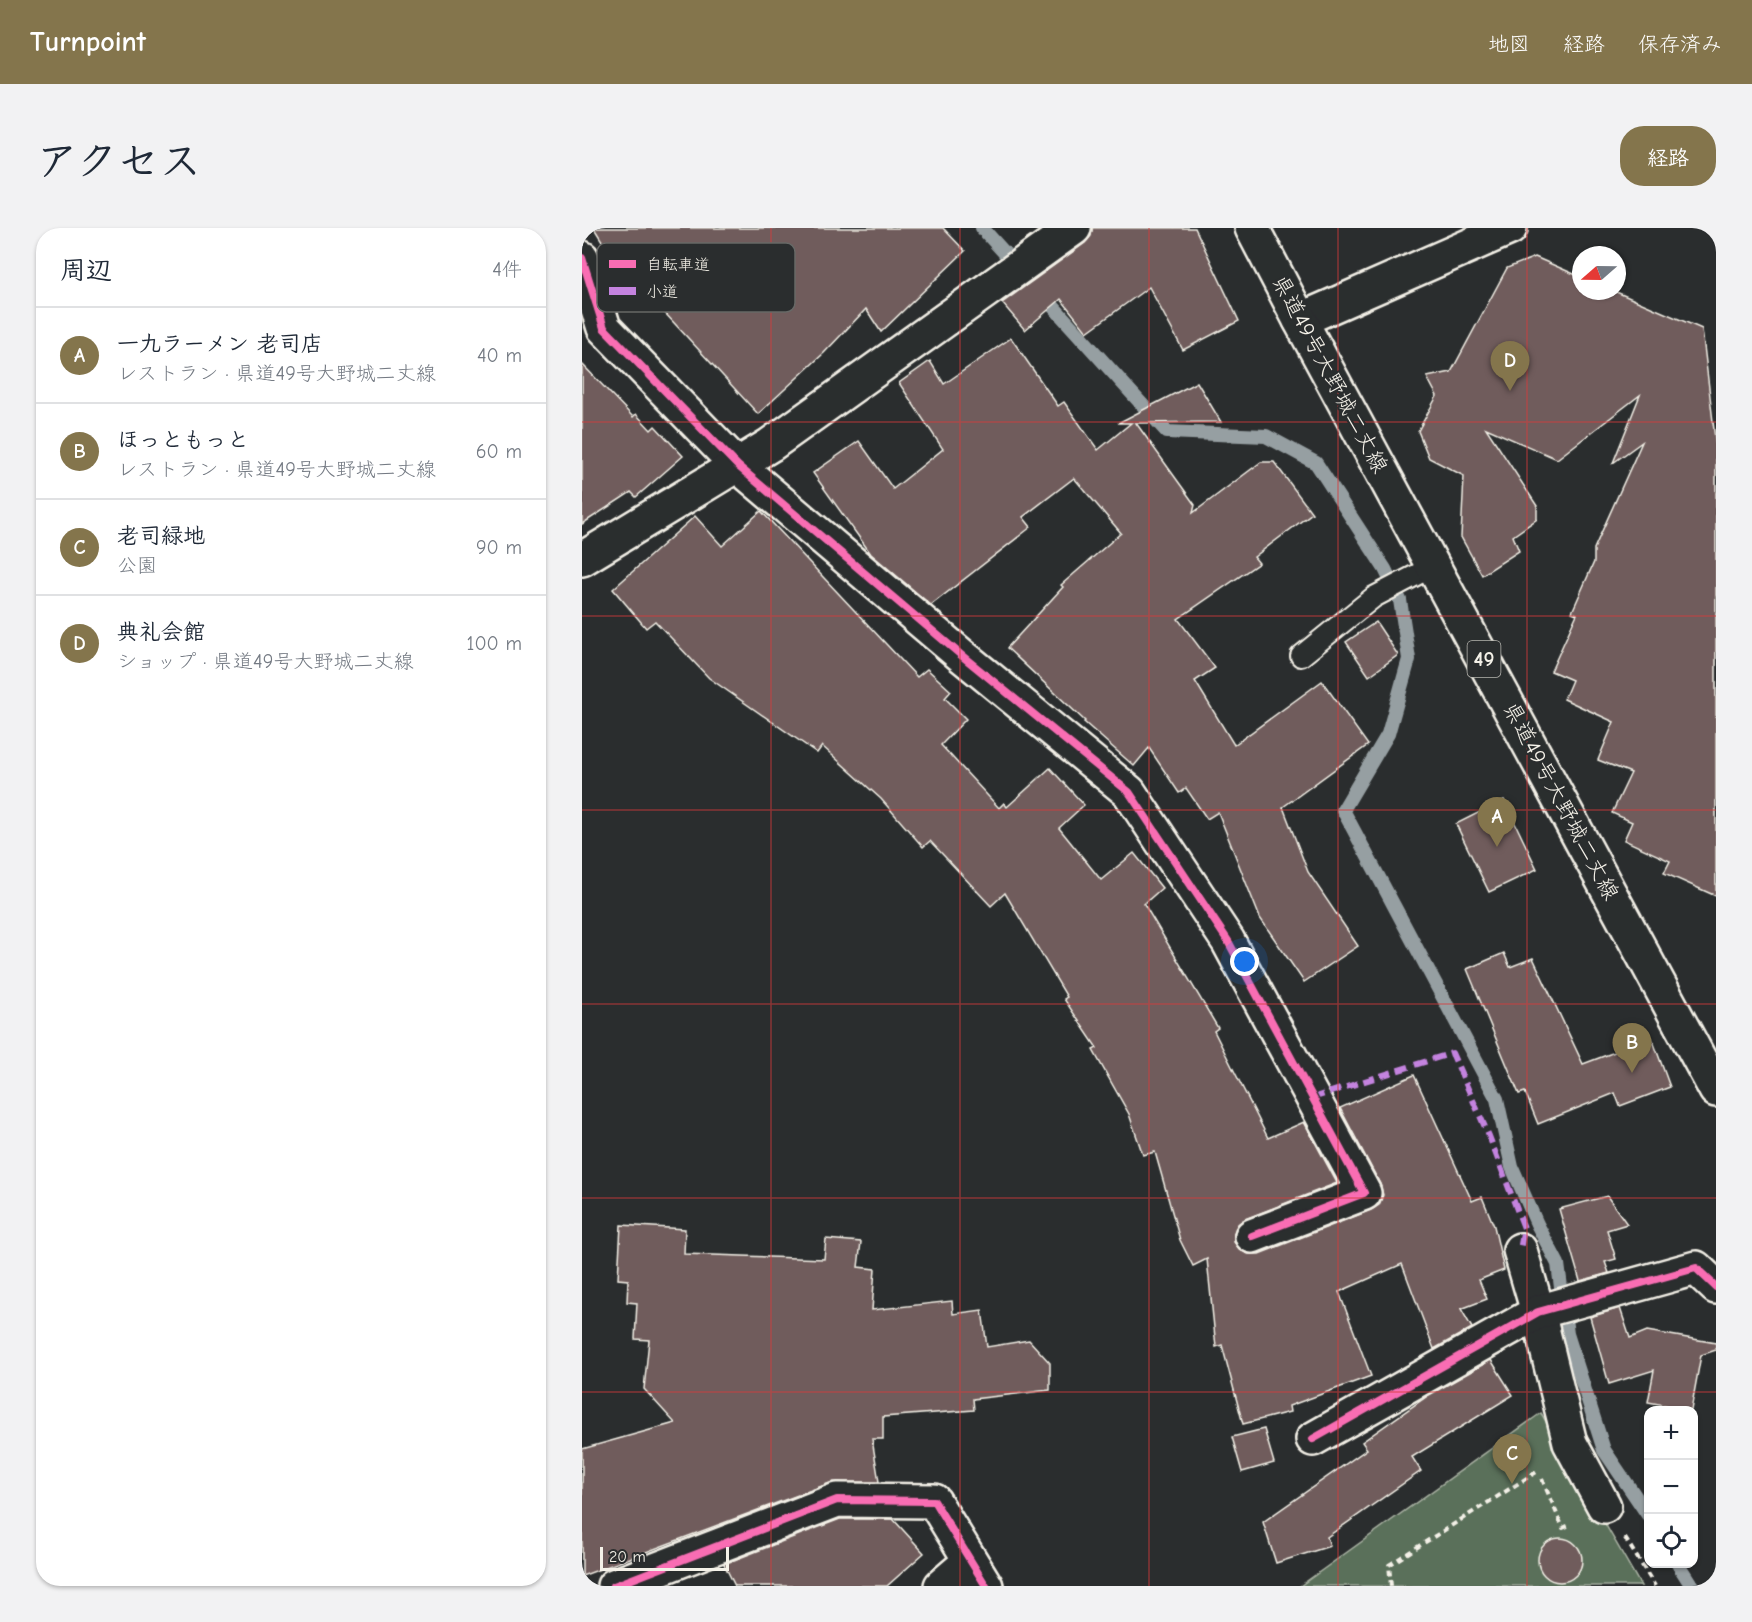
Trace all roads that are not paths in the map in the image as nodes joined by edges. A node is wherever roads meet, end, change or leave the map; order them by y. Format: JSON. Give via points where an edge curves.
{"nodes":[{"id":1,"x":1074,"y":228,"type":"edge"},
{"id":2,"x":1252,"y":228,"type":"edge"},
{"id":3,"x":1510,"y":228,"type":"edge"},
{"id":4,"x":582,"y":258,"type":"edge"},
{"id":5,"x":597,"y":306,"type":"edge"},
{"id":6,"x":599,"y":312,"type":"edge"},
{"id":7,"x":1300,"y":320,"type":"junction"},
{"id":8,"x":738,"y":466,"type":"junction"},
{"id":9,"x":582,"y":559,"type":"edge"},
{"id":10,"x":1420,"y":573,"type":"dead end"},
{"id":11,"x":1301,"y":656,"type":"dead end"},
{"id":12,"x":1716,"y":1090,"type":"edge"},
{"id":13,"x":1252,"y":1236,"type":"dead end"},
{"id":14,"x":1520,"y":1251,"type":"dead end"},
{"id":15,"x":1716,"y":1287,"type":"edge"},
{"id":16,"x":1538,"y":1312,"type":"junction"},
{"id":17,"x":1313,"y":1439,"type":"dead end"},
{"id":18,"x":1604,"y":1506,"type":"road end"},
{"id":19,"x":978,"y":1573,"type":"edge"},
{"id":20,"x":614,"y":1586,"type":"edge"},
{"id":21,"x":940,"y":1586,"type":"edge"}],
"edges":[{"from":1,"to":8,"type":"street"},
{"from":2,"to":7,"type":"street","name":"県道49号大野城二丈線","number":"49"},
{"from":3,"to":7,"type":"street"},
{"from":4,"to":5,"type":"street"},
{"from":6,"to":8,"type":"street","via":[[604,328]]},
{"from":7,"to":12,"type":"street","name":"県道49号大野城二丈線","number":"49"},
{"from":8,"to":9,"type":"street"},
{"from":8,"to":13,"type":"street","via":[[1129,792],[1227,941],[1364,1193]]},
{"from":10,"to":11,"type":"lane","via":[[1374,597]]},
{"from":14,"to":16,"type":"street"},
{"from":15,"to":16,"type":"street","via":[[1696,1268]]},
{"from":16,"to":17,"type":"street"},
{"from":16,"to":18,"type":"street","via":[[1570,1443]]},
{"from":19,"to":20,"type":"street","via":[[934,1502],[837,1500]]},
{"from":19,"to":21,"type":"street"}]}
